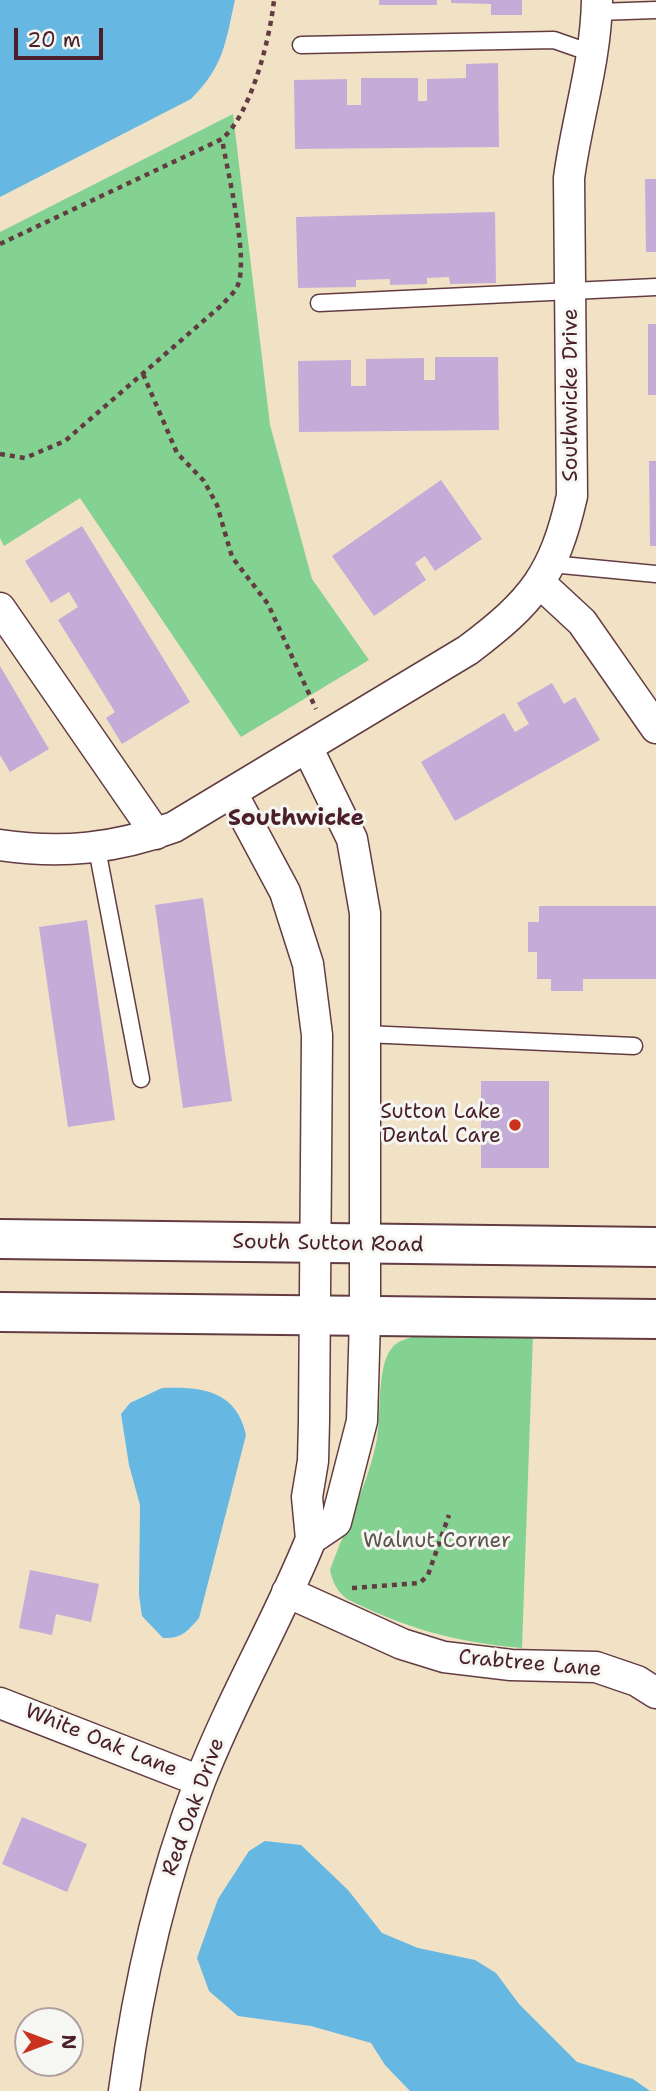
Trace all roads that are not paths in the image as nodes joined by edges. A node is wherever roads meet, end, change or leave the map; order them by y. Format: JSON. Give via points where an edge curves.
{"nodes":[{"id":1,"x":597,"y":6,"type":"edge"},
{"id":2,"x":656,"y":10,"type":"edge"},
{"id":3,"x":301,"y":45,"type":"dead end"},
{"id":4,"x":594,"y":54,"type":"junction"},
{"id":5,"x":656,"y":287,"type":"edge"},
{"id":6,"x":571,"y":289,"type":"junction"},
{"id":7,"x":319,"y":303,"type":"dead end"},
{"id":8,"x":546,"y":574,"type":"junction"},
{"id":9,"x":656,"y":574,"type":"edge"},
{"id":10,"x":0,"y":608,"type":"edge"},
{"id":11,"x":656,"y":728,"type":"edge"},
{"id":12,"x":319,"y":740,"type":"junction"},
{"id":13,"x":232,"y":793,"type":"junction"},
{"id":14,"x":156,"y":834,"type":"junction"},
{"id":15,"x":0,"y":845,"type":"edge"},
{"id":16,"x":97,"y":849,"type":"junction"},
{"id":17,"x":365,"y":1034,"type":"junction"},
{"id":18,"x":317,"y":1035,"type":"junction"},
{"id":19,"x":634,"y":1046,"type":"dead end"},
{"id":20,"x":141,"y":1079,"type":"dead end"},
{"id":21,"x":0,"y":1239,"type":"edge"},
{"id":22,"x":314,"y":1244,"type":"junction"},
{"id":23,"x":364,"y":1245,"type":"junction"},
{"id":24,"x":656,"y":1247,"type":"edge"},
{"id":25,"x":0,"y":1312,"type":"edge"},
{"id":26,"x":313,"y":1317,"type":"junction"},
{"id":27,"x":365,"y":1318,"type":"junction"},
{"id":28,"x":656,"y":1319,"type":"edge"},
{"id":29,"x":311,"y":1539,"type":"junction"},
{"id":30,"x":287,"y":1592,"type":"junction"},
{"id":31,"x":656,"y":1693,"type":"edge"},
{"id":32,"x":0,"y":1703,"type":"edge"},
{"id":33,"x":200,"y":1781,"type":"junction"},
{"id":34,"x":124,"y":2091,"type":"edge"}],
"edges":[{"from":1,"to":2,"type":"lane"},
{"from":1,"to":4,"type":"street","name":"Southwicke Drive"},
{"from":3,"to":4,"type":"lane","via":[[554,40]]},
{"from":4,"to":6,"type":"street","name":"Southwicke Drive","via":[[569,178]]},
{"from":5,"to":6,"type":"lane"},
{"from":6,"to":7,"type":"lane","via":[[537,295]]},
{"from":6,"to":8,"type":"street","name":"Southwicke Drive","via":[[572,496],[562,539]]},
{"from":8,"to":9,"type":"lane"},
{"from":8,"to":11,"type":"street"},
{"from":8,"to":12,"type":"street","name":"Southwicke Drive","via":[[512,617],[468,650]]},
{"from":10,"to":14,"type":"street"},
{"from":12,"to":13,"type":"street","name":"Southwicke Drive"},
{"from":12,"to":17,"type":"street","via":[[352,839],[365,913]]},
{"from":13,"to":14,"type":"street","name":"Southwicke Drive"},
{"from":13,"to":18,"type":"street","via":[[285,892],[308,964]]},
{"from":14,"to":16,"type":"street","name":"Southwicke Drive"},
{"from":15,"to":16,"type":"street","name":"Southwicke Drive"},
{"from":16,"to":20,"type":"lane"},
{"from":17,"to":18,"type":"street"},
{"from":17,"to":19,"type":"lane"},
{"from":17,"to":23,"type":"street"},
{"from":18,"to":22,"type":"street"},
{"from":21,"to":22,"type":"main road","name":"South Sutton Road"},
{"from":22,"to":23,"type":"main road","name":"South Sutton Road"},
{"from":22,"to":26,"type":"street"},
{"from":23,"to":24,"type":"main road","name":"South Sutton Road"},
{"from":23,"to":27,"type":"street"},
{"from":25,"to":26,"type":"main road"},
{"from":26,"to":27,"type":"main road"},
{"from":26,"to":29,"type":"street","name":"Red Oak Drive","via":[[313,1461],[307,1497]]},
{"from":27,"to":28,"type":"main road"},
{"from":27,"to":29,"type":"street","name":"Red Oak Drive","via":[[362,1421],[335,1522]]},
{"from":29,"to":30,"type":"street","name":"Red Oak Drive"},
{"from":30,"to":31,"type":"street","name":"Crabtree Lane","via":[[402,1644],[444,1657],[511,1665],[596,1667]]},
{"from":30,"to":33,"type":"street","name":"Red Oak Drive"},
{"from":32,"to":33,"type":"street","name":"White Oak Lane"},
{"from":33,"to":34,"type":"street","name":"Red Oak Drive","via":[[147,1952]]}]}
